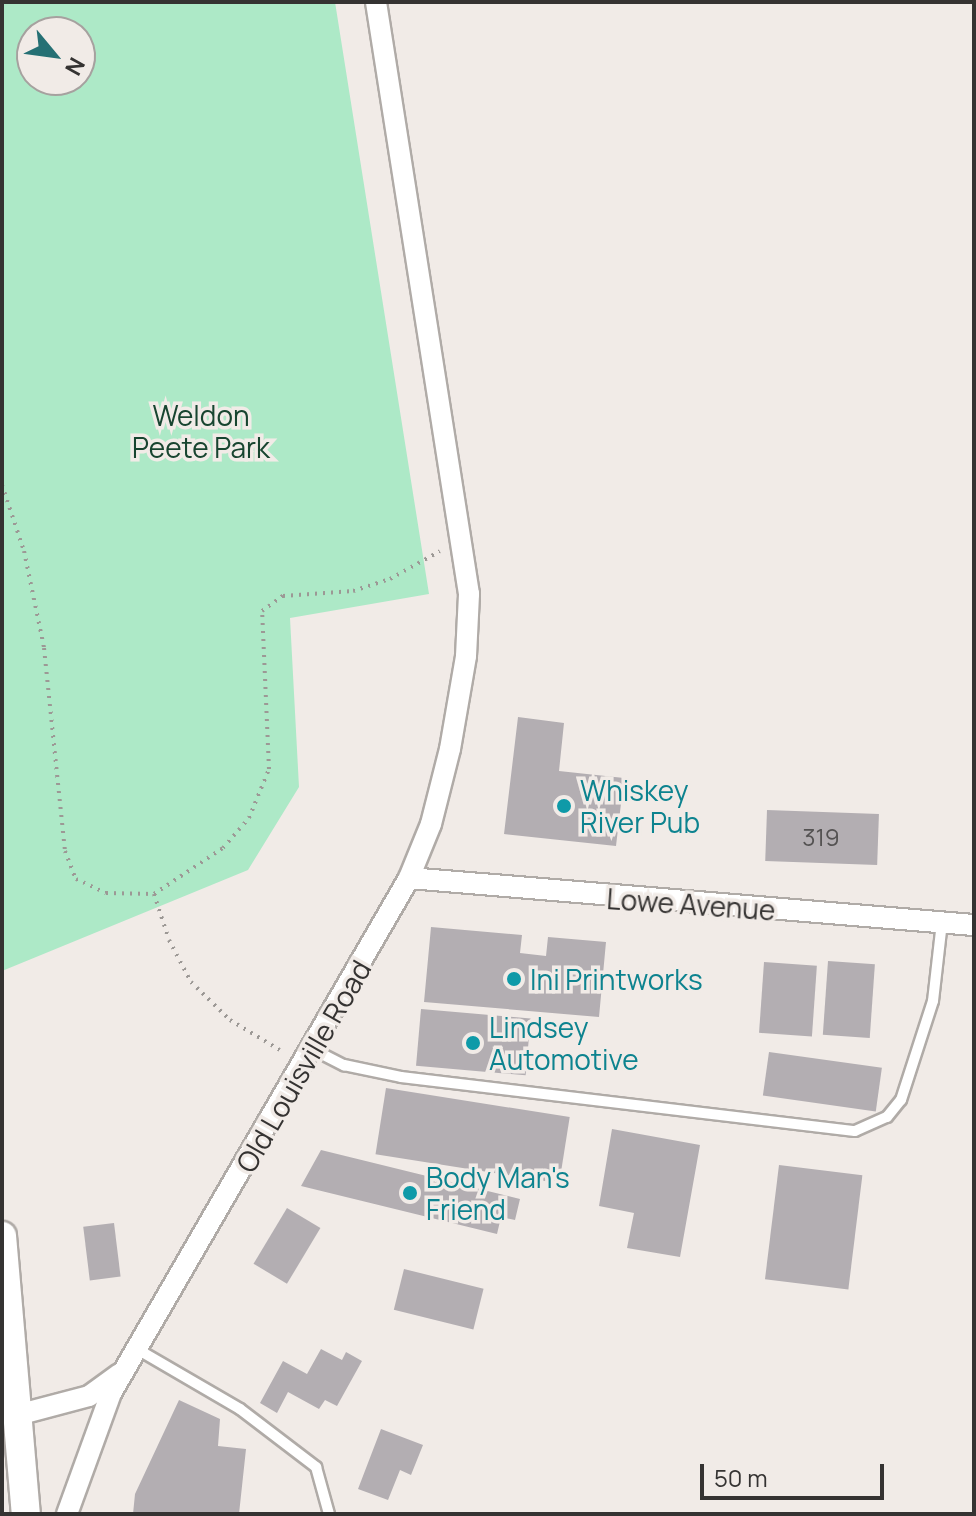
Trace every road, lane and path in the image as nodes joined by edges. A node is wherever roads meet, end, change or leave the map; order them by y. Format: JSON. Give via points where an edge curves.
{"nodes":[{"id":1,"x":376,"y":2,"type":"edge"},
{"id":2,"x":2,"y":485,"type":"edge"},
{"id":3,"x":442,"y":550,"type":"dead end"},
{"id":4,"x":409,"y":878,"type":"junction"},
{"id":5,"x":154,"y":894,"type":"junction"},
{"id":6,"x":942,"y":922,"type":"junction"},
{"id":7,"x":974,"y":925,"type":"edge"},
{"id":8,"x":280,"y":1050,"type":"dead end"},
{"id":9,"x":314,"y":1050,"type":"junction"},
{"id":10,"x":2,"y":1236,"type":"edge"},
{"id":11,"x":133,"y":1356,"type":"junction"},
{"id":12,"x":21,"y":1414,"type":"junction"},
{"id":13,"x":26,"y":1514,"type":"edge"},
{"id":14,"x":67,"y":1514,"type":"edge"},
{"id":15,"x":329,"y":1514,"type":"edge"}],
"edges":[{"from":1,"to":4,"type":"street","name":"Old Louisville Road","via":[[469,594],[466,656],[450,749],[431,824]]},
{"from":2,"to":5,"type":"path","via":[[24,551],[44,648],[65,851],[76,879],[96,889]]},
{"from":3,"to":5,"type":"path","via":[[390,579],[353,591],[283,596],[262,611],[269,769],[249,818],[223,848]]},
{"from":4,"to":6,"type":"street","name":"Lowe Avenue"},
{"from":4,"to":9,"type":"street","name":"Old Louisville Road"},
{"from":5,"to":8,"type":"path","via":[[169,940],[191,982],[230,1020]]},
{"from":6,"to":7,"type":"street","name":"Lowe Avenue"},
{"from":6,"to":9,"type":"lane","via":[[933,1001],[901,1100],[887,1117],[855,1131],[430,1081],[344,1065]]},
{"from":9,"to":11,"type":"street","name":"Old Louisville Road"},
{"from":10,"to":12,"type":"street"},
{"from":11,"to":12,"type":"street","via":[[89,1396]]},
{"from":11,"to":14,"type":"street","name":"Old Louisville Road","via":[[106,1406]]},
{"from":11,"to":15,"type":"lane","via":[[240,1409],[316,1467]]},
{"from":12,"to":13,"type":"street"}]}
